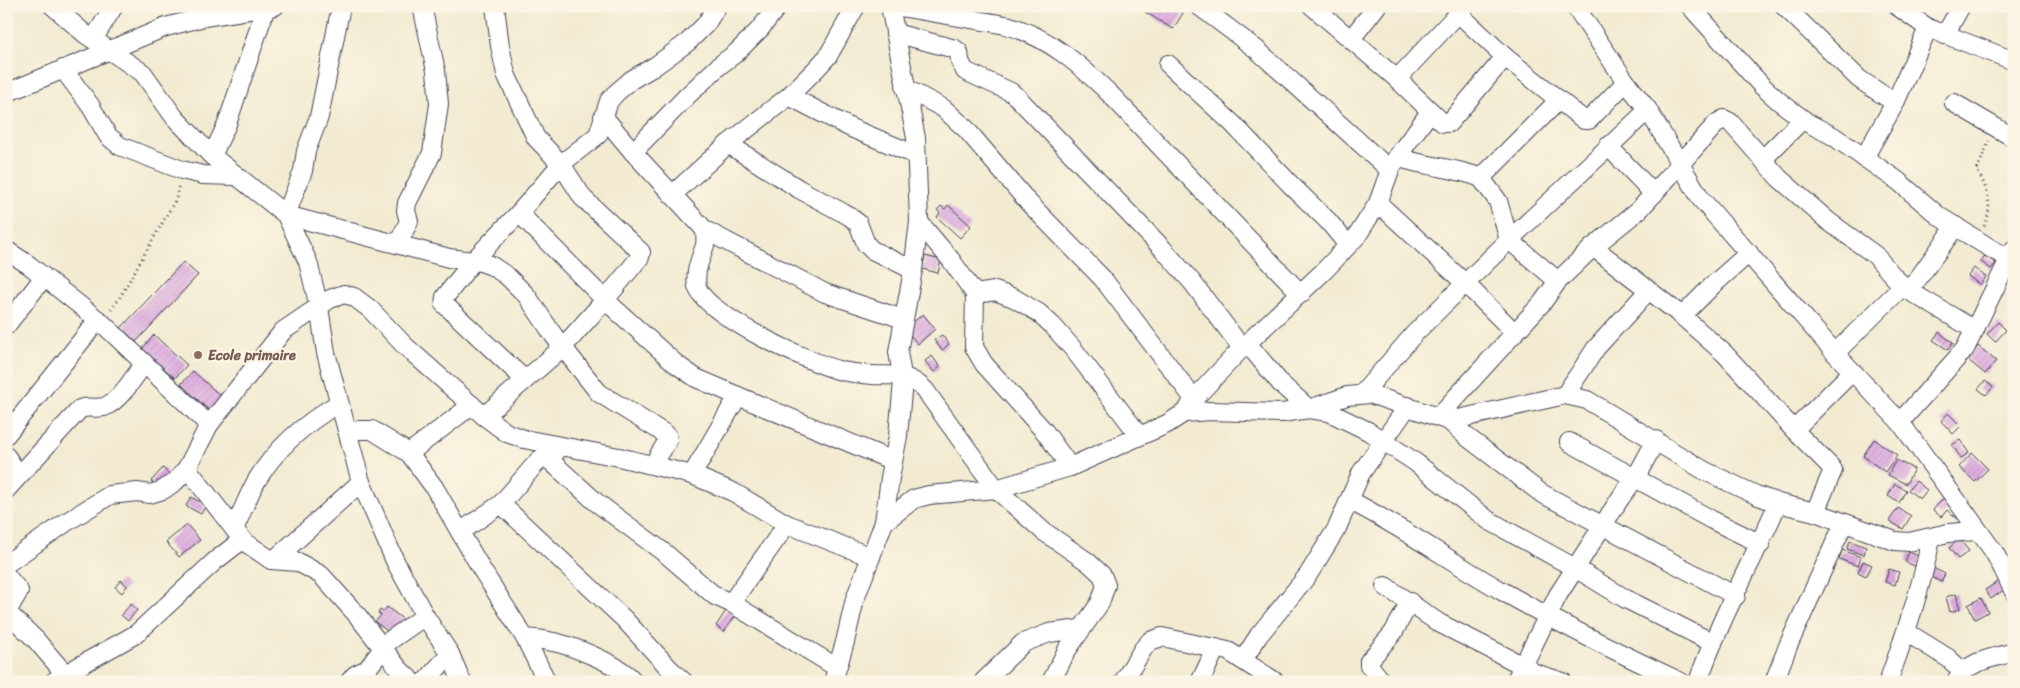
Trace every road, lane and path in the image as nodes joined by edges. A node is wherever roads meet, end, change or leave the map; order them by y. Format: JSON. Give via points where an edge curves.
{"nodes":[{"id":1,"x":53,"y":6,"type":"edge"},
{"id":2,"x":114,"y":6,"type":"edge"},
{"id":3,"x":341,"y":6,"type":"edge"},
{"id":4,"x":422,"y":6,"type":"edge"},
{"id":5,"x":495,"y":6,"type":"edge"},
{"id":6,"x":717,"y":6,"type":"edge"},
{"id":7,"x":778,"y":6,"type":"edge"},
{"id":8,"x":856,"y":6,"type":"edge"},
{"id":9,"x":890,"y":6,"type":"edge"},
{"id":10,"x":894,"y":6,"type":"edge"},
{"id":11,"x":1199,"y":6,"type":"edge"},
{"id":12,"x":1312,"y":6,"type":"edge"},
{"id":13,"x":1377,"y":6,"type":"edge"},
{"id":14,"x":1575,"y":6,"type":"edge"},
{"id":15,"x":1690,"y":6,"type":"edge"},
{"id":16,"x":1784,"y":6,"type":"edge"},
{"id":17,"x":1897,"y":6,"type":"edge"},
{"id":18,"x":1961,"y":6,"type":"edge"},
{"id":19,"x":271,"y":7,"type":"edge"},
{"id":20,"x":231,"y":9,"type":"edge"},
{"id":21,"x":1462,"y":10,"type":"edge"},
{"id":22,"x":1928,"y":28,"type":"junction"},
{"id":23,"x":894,"y":34,"type":"junction"},
{"id":24,"x":1945,"y":35,"type":"junction"},
{"id":25,"x":94,"y":38,"type":"junction"},
{"id":26,"x":1351,"y":39,"type":"junction"},
{"id":27,"x":109,"y":49,"type":"junction"},
{"id":28,"x":1505,"y":57,"type":"junction"},
{"id":29,"x":2014,"y":61,"type":"edge"},
{"id":30,"x":1168,"y":64,"type":"dead end"},
{"id":31,"x":63,"y":69,"type":"junction"},
{"id":32,"x":1397,"y":79,"type":"junction"},
{"id":33,"x":1626,"y":82,"type":"junction"},
{"id":34,"x":905,"y":88,"type":"junction"},
{"id":35,"x":6,"y":93,"type":"edge"},
{"id":36,"x":789,"y":96,"type":"junction"},
{"id":37,"x":1558,"y":101,"type":"junction"},
{"id":38,"x":1896,"y":103,"type":"junction"},
{"id":39,"x":1954,"y":103,"type":"dead end"},
{"id":40,"x":1648,"y":110,"type":"junction"},
{"id":41,"x":1430,"y":112,"type":"junction"},
{"id":42,"x":603,"y":116,"type":"junction"},
{"id":43,"x":1803,"y":119,"type":"junction"},
{"id":44,"x":1995,"y":126,"type":"junction"},
{"id":45,"x":2014,"y":138,"type":"edge"},
{"id":46,"x":728,"y":144,"type":"junction"},
{"id":47,"x":1608,"y":146,"type":"junction"},
{"id":48,"x":633,"y":152,"type":"junction"},
{"id":49,"x":916,"y":155,"type":"junction"},
{"id":50,"x":212,"y":156,"type":"junction"},
{"id":51,"x":1864,"y":158,"type":"junction"},
{"id":52,"x":1763,"y":159,"type":"junction"},
{"id":53,"x":561,"y":164,"type":"junction"},
{"id":54,"x":1394,"y":164,"type":"junction"},
{"id":55,"x":1681,"y":165,"type":"junction"},
{"id":56,"x":182,"y":170,"type":"junction"},
{"id":57,"x":235,"y":176,"type":"junction"},
{"id":58,"x":1481,"y":178,"type":"junction"},
{"id":59,"x":1654,"y":194,"type":"junction"},
{"id":60,"x":672,"y":195,"type":"junction"},
{"id":61,"x":1378,"y":203,"type":"junction"},
{"id":62,"x":519,"y":213,"type":"junction"},
{"id":63,"x":286,"y":215,"type":"junction"},
{"id":64,"x":919,"y":222,"type":"junction"},
{"id":65,"x":1956,"y":226,"type":"junction"},
{"id":66,"x":705,"y":230,"type":"junction"},
{"id":67,"x":1509,"y":240,"type":"junction"},
{"id":68,"x":1978,"y":240,"type":"junction"},
{"id":69,"x":398,"y":244,"type":"junction"},
{"id":70,"x":1348,"y":244,"type":"junction"},
{"id":71,"x":1593,"y":247,"type":"junction"},
{"id":72,"x":6,"y":250,"type":"edge"},
{"id":73,"x":1749,"y":253,"type":"junction"},
{"id":74,"x":2011,"y":253,"type":"edge"},
{"id":75,"x":473,"y":261,"type":"junction"},
{"id":76,"x":913,"y":270,"type":"junction"},
{"id":77,"x":44,"y":277,"type":"junction"},
{"id":78,"x":1558,"y":281,"type":"junction"},
{"id":79,"x":1466,"y":284,"type":"junction"},
{"id":80,"x":1906,"y":288,"type":"junction"},
{"id":81,"x":1648,"y":291,"type":"junction"},
{"id":82,"x":975,"y":294,"type":"junction"},
{"id":83,"x":1300,"y":294,"type":"junction"},
{"id":84,"x":606,"y":300,"type":"junction"},
{"id":85,"x":319,"y":306,"type":"junction"},
{"id":86,"x":1682,"y":316,"type":"junction"},
{"id":87,"x":903,"y":319,"type":"junction"},
{"id":88,"x":98,"y":320,"type":"junction"},
{"id":89,"x":6,"y":326,"type":"edge"},
{"id":90,"x":1975,"y":330,"type":"junction"},
{"id":91,"x":1514,"y":332,"type":"junction"},
{"id":92,"x":1245,"y":346,"type":"junction"},
{"id":93,"x":563,"y":347,"type":"junction"},
{"id":94,"x":1835,"y":354,"type":"junction"},
{"id":95,"x":144,"y":363,"type":"junction"},
{"id":96,"x":1852,"y":372,"type":"junction"},
{"id":97,"x":902,"y":376,"type":"junction"},
{"id":98,"x":524,"y":380,"type":"junction"},
{"id":99,"x":1362,"y":394,"type":"junction"},
{"id":100,"x":1565,"y":395,"type":"junction"},
{"id":101,"x":738,"y":396,"type":"junction"},
{"id":102,"x":338,"y":403,"type":"junction"},
{"id":103,"x":1189,"y":406,"type":"junction"},
{"id":104,"x":1408,"y":406,"type":"junction"},
{"id":105,"x":1309,"y":409,"type":"junction"},
{"id":106,"x":478,"y":411,"type":"junction"},
{"id":107,"x":1444,"y":419,"type":"junction"},
{"id":108,"x":1900,"y":422,"type":"junction"},
{"id":109,"x":209,"y":425,"type":"junction"},
{"id":110,"x":347,"y":430,"type":"junction"},
{"id":111,"x":1794,"y":430,"type":"junction"},
{"id":112,"x":6,"y":435,"type":"edge"},
{"id":113,"x":1140,"y":435,"type":"junction"},
{"id":114,"x":1656,"y":440,"type":"junction"},
{"id":115,"x":1384,"y":441,"type":"junction"},
{"id":116,"x":1570,"y":442,"type":"dead end"},
{"id":117,"x":566,"y":447,"type":"junction"},
{"id":118,"x":409,"y":453,"type":"junction"},
{"id":119,"x":6,"y":456,"type":"edge"},
{"id":120,"x":545,"y":456,"type":"junction"},
{"id":121,"x":893,"y":461,"type":"junction"},
{"id":122,"x":653,"y":465,"type":"junction"},
{"id":123,"x":1070,"y":467,"type":"junction"},
{"id":124,"x":187,"y":468,"type":"junction"},
{"id":125,"x":19,"y":475,"type":"junction"},
{"id":126,"x":692,"y":475,"type":"junction"},
{"id":127,"x":1636,"y":477,"type":"junction"},
{"id":128,"x":361,"y":482,"type":"junction"},
{"id":129,"x":996,"y":489,"type":"junction"},
{"id":130,"x":6,"y":490,"type":"edge"},
{"id":131,"x":1349,"y":500,"type":"junction"},
{"id":132,"x":1778,"y":503,"type":"junction"},
{"id":133,"x":501,"y":504,"type":"junction"},
{"id":134,"x":1814,"y":512,"type":"junction"},
{"id":135,"x":884,"y":522,"type":"junction"},
{"id":136,"x":1844,"y":523,"type":"junction"},
{"id":137,"x":787,"y":524,"type":"junction"},
{"id":138,"x":1603,"y":525,"type":"junction"},
{"id":139,"x":1977,"y":531,"type":"junction"},
{"id":140,"x":460,"y":532,"type":"junction"},
{"id":141,"x":238,"y":535,"type":"junction"},
{"id":142,"x":1931,"y":538,"type":"junction"},
{"id":143,"x":1761,"y":544,"type":"junction"},
{"id":144,"x":871,"y":557,"type":"junction"},
{"id":145,"x":274,"y":560,"type":"junction"},
{"id":146,"x":2009,"y":562,"type":"edge"},
{"id":147,"x":6,"y":564,"type":"edge"},
{"id":148,"x":1575,"y":568,"type":"junction"},
{"id":149,"x":6,"y":575,"type":"edge"},
{"id":150,"x":1385,"y":586,"type":"dead end"},
{"id":151,"x":2014,"y":592,"type":"edge"},
{"id":152,"x":1736,"y":596,"type":"junction"},
{"id":153,"x":1410,"y":602,"type":"junction"},
{"id":154,"x":731,"y":603,"type":"junction"},
{"id":155,"x":1547,"y":615,"type":"junction"},
{"id":156,"x":425,"y":616,"type":"junction"},
{"id":157,"x":1080,"y":629,"type":"junction"},
{"id":158,"x":1906,"y":632,"type":"junction"},
{"id":159,"x":525,"y":638,"type":"junction"},
{"id":160,"x":1713,"y":644,"type":"junction"},
{"id":161,"x":382,"y":648,"type":"junction"},
{"id":162,"x":1216,"y":648,"type":"junction"},
{"id":163,"x":2014,"y":652,"type":"edge"},
{"id":164,"x":450,"y":654,"type":"junction"},
{"id":165,"x":1243,"y":660,"type":"junction"},
{"id":166,"x":1519,"y":674,"type":"edge"},
{"id":167,"x":834,"y":675,"type":"edge"},
{"id":168,"x":1958,"y":676,"type":"edge"},
{"id":169,"x":59,"y":678,"type":"edge"},
{"id":170,"x":349,"y":682,"type":"edge"},
{"id":171,"x":413,"y":682,"type":"edge"},
{"id":172,"x":425,"y":682,"type":"edge"},
{"id":173,"x":462,"y":682,"type":"edge"},
{"id":174,"x":547,"y":682,"type":"edge"},
{"id":175,"x":634,"y":682,"type":"edge"},
{"id":176,"x":684,"y":682,"type":"edge"},
{"id":177,"x":983,"y":682,"type":"edge"},
{"id":178,"x":1051,"y":682,"type":"edge"},
{"id":179,"x":1123,"y":682,"type":"edge"},
{"id":180,"x":1200,"y":682,"type":"edge"},
{"id":181,"x":1276,"y":682,"type":"edge"},
{"id":182,"x":1382,"y":682,"type":"edge"},
{"id":183,"x":1564,"y":682,"type":"edge"},
{"id":184,"x":1681,"y":682,"type":"edge"},
{"id":185,"x":1698,"y":682,"type":"edge"},
{"id":186,"x":1774,"y":682,"type":"edge"},
{"id":187,"x":1888,"y":682,"type":"edge"}],
"edges":[{"from":1,"to":25,"type":"street"},
{"from":2,"to":25,"type":"street"},
{"from":3,"to":63,"type":"street","via":[[319,117],[306,151],[304,170]]},
{"from":4,"to":69,"type":"street","via":[[436,70],[439,104],[432,153],[407,203],[410,221]]},
{"from":5,"to":53,"type":"street","via":[[506,74],[536,138]]},
{"from":6,"to":42,"type":"street","via":[[706,24],[688,42],[616,93]]},
{"from":7,"to":48,"type":"street","via":[[760,29]]},
{"from":8,"to":36,"type":"street","via":[[828,56]]},
{"from":9,"to":23,"type":"street"},
{"from":10,"to":83,"type":"street","via":[[1006,25],[1058,49],[1112,95]]},
{"from":11,"to":54,"type":"street"},
{"from":12,"to":26,"type":"street"},
{"from":13,"to":26,"type":"street"},
{"from":14,"to":33,"type":"street"},
{"from":15,"to":43,"type":"street","via":[[1762,86]]},
{"from":16,"to":38,"type":"street","via":[[1859,79]]},
{"from":17,"to":22,"type":"street"},
{"from":18,"to":24,"type":"street"},
{"from":19,"to":20,"type":"street"},
{"from":19,"to":50,"type":"street"},
{"from":20,"to":27,"type":"street","via":[[166,27]]},
{"from":21,"to":28,"type":"street"},
{"from":21,"to":32,"type":"street"},
{"from":22,"to":24,"type":"street"},
{"from":22,"to":38,"type":"street"},
{"from":23,"to":34,"type":"street"},
{"from":23,"to":92,"type":"street","via":[[955,49],[965,71],[1018,98],[1186,275]]},
{"from":24,"to":29,"type":"street"},
{"from":25,"to":27,"type":"street"},
{"from":26,"to":32,"type":"street"},
{"from":27,"to":31,"type":"street"},
{"from":27,"to":50,"type":"street","via":[[143,73],[175,118]]},
{"from":28,"to":37,"type":"street"},
{"from":28,"to":41,"type":"street","via":[[1449,123],[1443,123]]},
{"from":30,"to":70,"type":"street","via":[[1234,124]]},
{"from":31,"to":35,"type":"street"},
{"from":31,"to":56,"type":"street","via":[[108,136],[120,146]]},
{"from":32,"to":41,"type":"street"},
{"from":33,"to":37,"type":"street","via":[[1589,120],[1584,120]]},
{"from":33,"to":40,"type":"street"},
{"from":34,"to":49,"type":"street"},
{"from":34,"to":103,"type":"street","via":[[943,108],[966,129],[1028,202],[1103,279]]},
{"from":36,"to":46,"type":"street"},
{"from":36,"to":49,"type":"street","via":[[851,128]]},
{"from":37,"to":58,"type":"street"},
{"from":38,"to":51,"type":"street"},
{"from":39,"to":44,"type":"street"},
{"from":40,"to":47,"type":"street"},
{"from":40,"to":55,"type":"street"},
{"from":41,"to":54,"type":"street"},
{"from":42,"to":48,"type":"street"},
{"from":42,"to":53,"type":"street","via":[[598,135]]},
{"from":43,"to":51,"type":"street"},
{"from":43,"to":52,"type":"street"},
{"from":44,"to":45,"type":"street"},
{"from":44,"to":68,"type":"path","via":[[1977,170],[1989,195],[1988,218]]},
{"from":46,"to":60,"type":"street"},
{"from":46,"to":76,"type":"street","via":[[799,190],[849,216],[858,223],[866,244],[872,250]]},
{"from":47,"to":59,"type":"street"},
{"from":47,"to":67,"type":"street"},
{"from":48,"to":60,"type":"street"},
{"from":49,"to":64,"type":"street"},
{"from":50,"to":57,"type":"street"},
{"from":51,"to":65,"type":"street"},
{"from":52,"to":55,"type":"street","via":[[1730,122],[1724,120],[1717,122]]},
{"from":52,"to":80,"type":"street","via":[[1779,178],[1828,221],[1875,255]]},
{"from":53,"to":62,"type":"street"},
{"from":53,"to":84,"type":"street","via":[[583,198],[641,252]]},
{"from":54,"to":58,"type":"street","via":[[1414,163],[1462,170]]},
{"from":54,"to":61,"type":"street"},
{"from":55,"to":59,"type":"street"},
{"from":55,"to":73,"type":"street","via":[[1701,200]]},
{"from":56,"to":57,"type":"street","via":[[203,175]]},
{"from":56,"to":88,"type":"path","via":[[176,199],[154,239],[119,299]]},
{"from":57,"to":63,"type":"street"},
{"from":58,"to":67,"type":"street","via":[[1498,200]]},
{"from":59,"to":71,"type":"street"},
{"from":60,"to":66,"type":"street"},
{"from":61,"to":70,"type":"street","via":[[1357,236]]},
{"from":61,"to":79,"type":"street"},
{"from":62,"to":75,"type":"street"},
{"from":62,"to":84,"type":"street"},
{"from":63,"to":69,"type":"street"},
{"from":63,"to":85,"type":"street","via":[[308,262]]},
{"from":64,"to":76,"type":"street"},
{"from":64,"to":82,"type":"street"},
{"from":65,"to":68,"type":"street"},
{"from":65,"to":80,"type":"street"},
{"from":66,"to":87,"type":"street","via":[[825,293]]},
{"from":66,"to":97,"type":"street","via":[[697,286],[704,298],[749,331],[812,361],[839,370]]},
{"from":67,"to":78,"type":"street"},
{"from":67,"to":79,"type":"street"},
{"from":68,"to":74,"type":"street"},
{"from":69,"to":75,"type":"street"},
{"from":70,"to":83,"type":"street"},
{"from":71,"to":78,"type":"street"},
{"from":71,"to":81,"type":"street"},
{"from":72,"to":77,"type":"street"},
{"from":73,"to":86,"type":"street"},
{"from":73,"to":94,"type":"street"},
{"from":74,"to":90,"type":"street"},
{"from":75,"to":93,"type":"street","via":[[492,266],[527,296]]},
{"from":75,"to":98,"type":"street","via":[[445,297],[444,304]]},
{"from":76,"to":87,"type":"street"},
{"from":77,"to":88,"type":"street"},
{"from":77,"to":89,"type":"street"},
{"from":78,"to":91,"type":"street"},
{"from":79,"to":91,"type":"street"},
{"from":79,"to":99,"type":"street","via":[[1415,333]]},
{"from":80,"to":90,"type":"street"},
{"from":80,"to":94,"type":"street"},
{"from":81,"to":86,"type":"street"},
{"from":81,"to":100,"type":"street","via":[[1596,348]]},
{"from":82,"to":113,"type":"street","via":[[995,291],[1039,313],[1074,350]]},
{"from":82,"to":123,"type":"street","via":[[974,347],[984,364],[1045,432]]},
{"from":83,"to":92,"type":"street"},
{"from":84,"to":93,"type":"street"},
{"from":84,"to":101,"type":"street","via":[[676,364],[696,378]]},
{"from":85,"to":102,"type":"street"},
{"from":85,"to":106,"type":"street","via":[[344,294],[354,296]]},
{"from":85,"to":109,"type":"street","via":[[283,331]]},
{"from":86,"to":111,"type":"street","via":[[1724,354]]},
{"from":87,"to":97,"type":"street","via":[[898,352]]},
{"from":88,"to":95,"type":"street"},
{"from":88,"to":112,"type":"street"},
{"from":90,"to":108,"type":"street","via":[[1965,348]]},
{"from":91,"to":107,"type":"street"},
{"from":92,"to":103,"type":"street"},
{"from":92,"to":105,"type":"street"},
{"from":93,"to":98,"type":"street"},
{"from":93,"to":122,"type":"street","via":[[599,393],[667,435],[668,440]]},
{"from":94,"to":96,"type":"street"},
{"from":95,"to":109,"type":"street"},
{"from":95,"to":125,"type":"street","via":[[128,386],[108,404],[80,409]]},
{"from":96,"to":108,"type":"street"},
{"from":96,"to":111,"type":"street"},
{"from":97,"to":121,"type":"street","via":[[900,420]]},
{"from":97,"to":129,"type":"street","via":[[925,390]]},
{"from":98,"to":106,"type":"street"},
{"from":99,"to":104,"type":"street"},
{"from":99,"to":105,"type":"street"},
{"from":100,"to":107,"type":"street"},
{"from":100,"to":114,"type":"street","via":[[1588,400]]},
{"from":101,"to":121,"type":"street"},
{"from":101,"to":126,"type":"street"},
{"from":102,"to":110,"type":"street"},
{"from":102,"to":141,"type":"street","via":[[312,419],[265,467],[256,482]]},
{"from":103,"to":105,"type":"street","via":[[1211,411],[1282,413]]},
{"from":103,"to":113,"type":"street","via":[[1166,424]]},
{"from":104,"to":107,"type":"street"},
{"from":104,"to":115,"type":"street"},
{"from":105,"to":115,"type":"street","via":[[1329,412]]},
{"from":106,"to":117,"type":"street","via":[[507,432]]},
{"from":106,"to":118,"type":"street"},
{"from":107,"to":138,"type":"street","via":[[1541,492]]},
{"from":108,"to":139,"type":"street"},
{"from":109,"to":124,"type":"street"},
{"from":110,"to":118,"type":"street","via":[[372,430]]},
{"from":110,"to":128,"type":"street"},
{"from":111,"to":134,"type":"street","via":[[1833,470]]},
{"from":113,"to":123,"type":"street"},
{"from":114,"to":127,"type":"street"},
{"from":114,"to":132,"type":"street","via":[[1705,471]]},
{"from":115,"to":131,"type":"street","via":[[1361,473]]},
{"from":115,"to":148,"type":"street","via":[[1488,520]]},
{"from":116,"to":127,"type":"street"},
{"from":117,"to":120,"type":"street"},
{"from":117,"to":122,"type":"street"},
{"from":118,"to":140,"type":"street","via":[[434,487]]},
{"from":119,"to":125,"type":"street"},
{"from":120,"to":133,"type":"street"},
{"from":120,"to":154,"type":"street","via":[[596,502],[666,554],[715,596]]},
{"from":121,"to":135,"type":"street"},
{"from":122,"to":126,"type":"street"},
{"from":123,"to":129,"type":"street"},
{"from":124,"to":141,"type":"street"},
{"from":124,"to":147,"type":"street","via":[[163,490],[150,494],[110,495]]},
{"from":125,"to":130,"type":"street"},
{"from":126,"to":137,"type":"street","via":[[734,492]]},
{"from":127,"to":138,"type":"street"},
{"from":127,"to":143,"type":"street"},
{"from":128,"to":145,"type":"street"},
{"from":128,"to":156,"type":"street","via":[[395,561]]},
{"from":129,"to":135,"type":"street","via":[[914,499]]},
{"from":129,"to":157,"type":"street","via":[[1042,531],[1102,575],[1106,585],[1100,603]]},
{"from":131,"to":155,"type":"street"},
{"from":131,"to":165,"type":"street","via":[[1337,528],[1308,575]]},
{"from":132,"to":134,"type":"street"},
{"from":132,"to":143,"type":"street"},
{"from":133,"to":140,"type":"street"},
{"from":133,"to":176,"type":"street","via":[[624,619]]},
{"from":134,"to":136,"type":"street"},
{"from":135,"to":144,"type":"street"},
{"from":136,"to":142,"type":"street","via":[[1895,541]]},
{"from":136,"to":186,"type":"street"},
{"from":137,"to":144,"type":"street"},
{"from":137,"to":154,"type":"street"},
{"from":138,"to":148,"type":"street"},
{"from":138,"to":152,"type":"street"},
{"from":139,"to":142,"type":"street"},
{"from":139,"to":146,"type":"street"},
{"from":140,"to":159,"type":"street"},
{"from":141,"to":145,"type":"street"},
{"from":141,"to":169,"type":"street","via":[[215,561],[136,634]]},
{"from":142,"to":158,"type":"street"},
{"from":143,"to":152,"type":"street"},
{"from":144,"to":167,"type":"street"},
{"from":145,"to":161,"type":"street","via":[[298,562],[321,575]]},
{"from":146,"to":151,"type":"street"},
{"from":148,"to":155,"type":"street"},
{"from":148,"to":160,"type":"street","via":[[1626,600]]},
{"from":149,"to":169,"type":"street","via":[[20,591],[8,610],[9,614],[36,640]]},
{"from":150,"to":153,"type":"street"},
{"from":152,"to":160,"type":"street"},
{"from":153,"to":166,"type":"street","via":[[1439,622],[1510,659]]},
{"from":153,"to":182,"type":"street","via":[[1393,633],[1369,661]]},
{"from":154,"to":167,"type":"street"},
{"from":155,"to":166,"type":"street"},
{"from":155,"to":184,"type":"street"},
{"from":156,"to":161,"type":"street"},
{"from":156,"to":164,"type":"street"},
{"from":157,"to":177,"type":"street","via":[[1049,633],[1023,643]]},
{"from":157,"to":178,"type":"street"},
{"from":158,"to":168,"type":"street","via":[[1948,658]]},
{"from":158,"to":187,"type":"street"},
{"from":159,"to":174,"type":"street"},
{"from":159,"to":175,"type":"street","via":[[564,645],[613,665]]},
{"from":160,"to":185,"type":"street"},
{"from":161,"to":170,"type":"street","via":[[367,669]]},
{"from":161,"to":171,"type":"street"},
{"from":162,"to":165,"type":"street"},
{"from":162,"to":179,"type":"street","via":[[1162,636],[1143,648]]},
{"from":162,"to":180,"type":"street"},
{"from":163,"to":168,"type":"street","via":[[1971,664]]},
{"from":164,"to":172,"type":"street"},
{"from":164,"to":173,"type":"street"},
{"from":165,"to":181,"type":"street"},
{"from":166,"to":183,"type":"street","via":[[1535,673]]}]}
